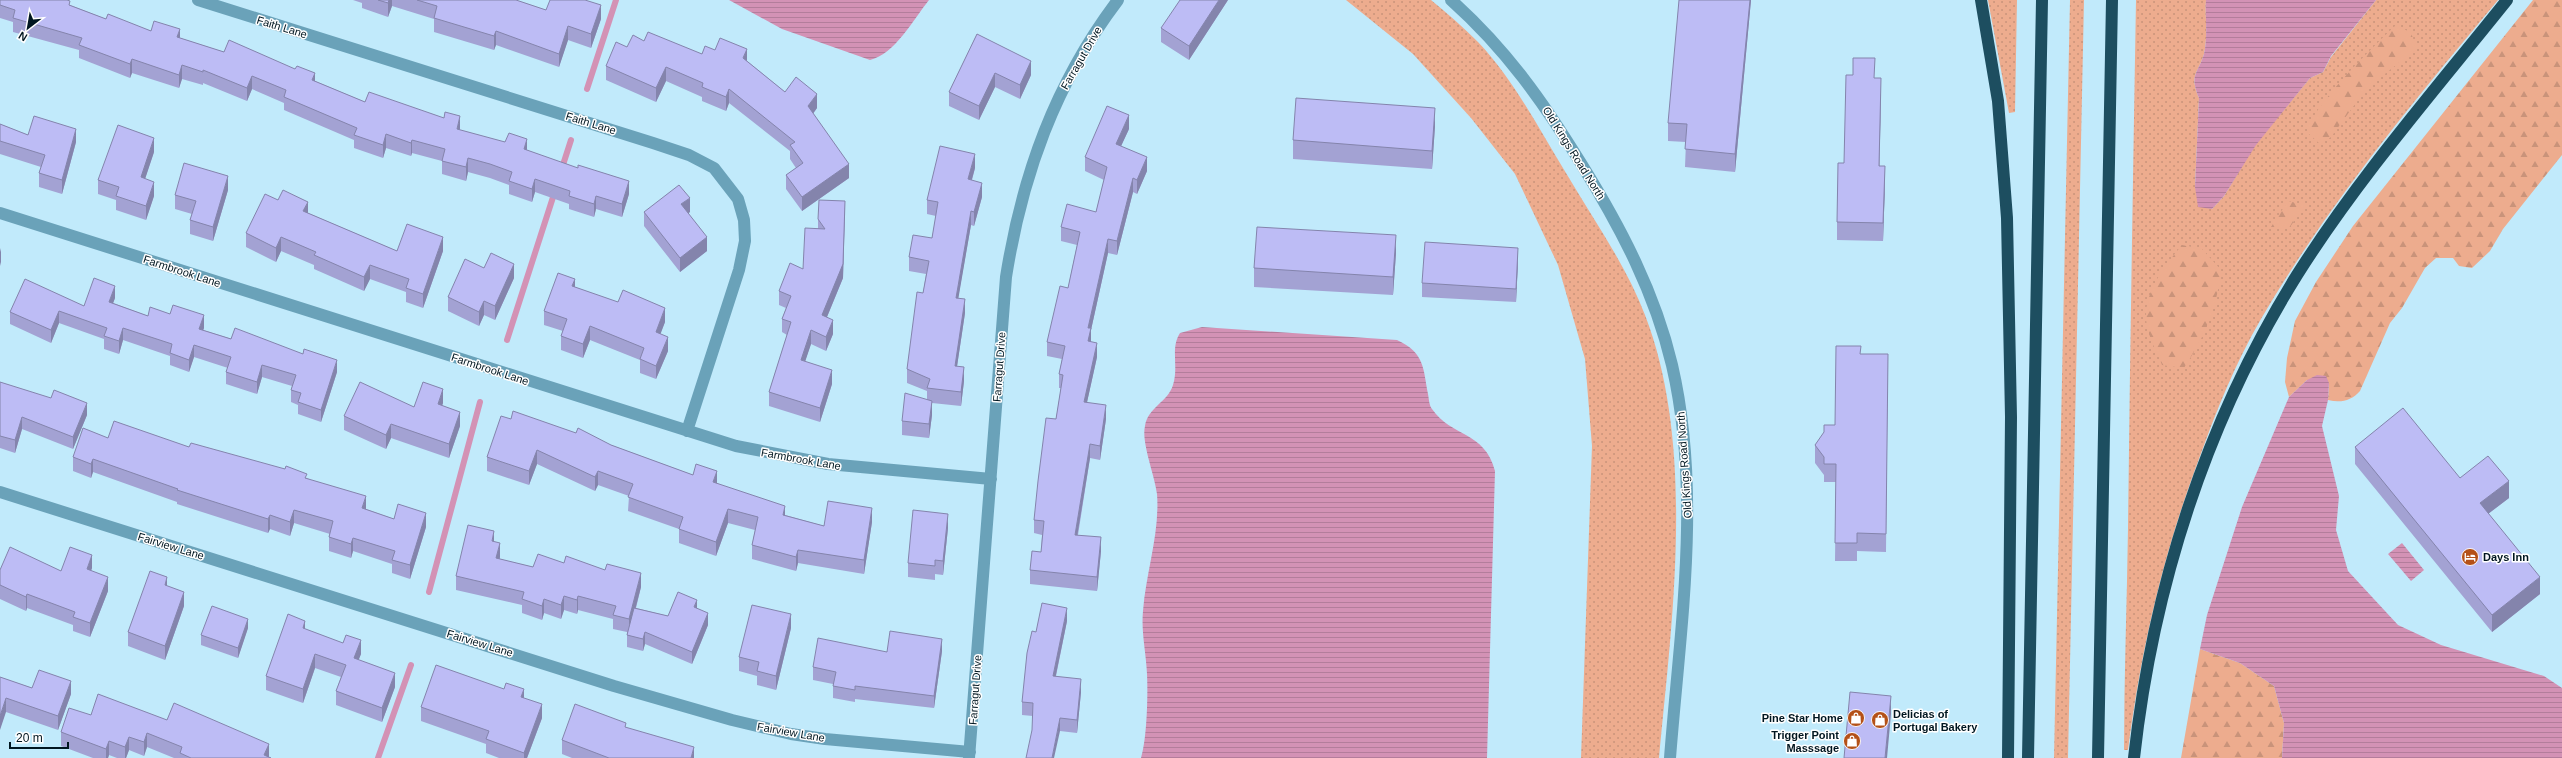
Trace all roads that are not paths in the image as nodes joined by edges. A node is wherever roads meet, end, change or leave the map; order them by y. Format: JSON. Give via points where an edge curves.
{"nodes":[{"id":1,"x":198,"y":0,"type":"edge"},
{"id":2,"x":1118,"y":0,"type":"edge"},
{"id":3,"x":1451,"y":0,"type":"edge"},
{"id":4,"x":1981,"y":0,"type":"edge"},
{"id":5,"x":2042,"y":0,"type":"edge"},
{"id":6,"x":2112,"y":0,"type":"edge"},
{"id":7,"x":2507,"y":0,"type":"edge"},
{"id":8,"x":0,"y":214,"type":"edge"},
{"id":9,"x":687,"y":431,"type":"junction"},
{"id":10,"x":991,"y":478,"type":"junction"},
{"id":11,"x":0,"y":492,"type":"edge"},
{"id":12,"x":970,"y":755,"type":"edge"},
{"id":13,"x":1670,"y":758,"type":"edge"},
{"id":14,"x":2008,"y":758,"type":"edge"},
{"id":15,"x":2028,"y":758,"type":"edge"},
{"id":16,"x":2098,"y":758,"type":"edge"},
{"id":17,"x":2134,"y":758,"type":"edge"}],
"edges":[{"from":1,"to":9,"type":"street","name":"Faith Lane","via":[[659,144],[714,168],[738,199],[744,220],[744,241],[739,270]]},
{"from":2,"to":10,"type":"street","name":"Farragut Drive","via":[[1080,55],[1038,143],[1026,180],[1006,277]]},
{"from":3,"to":13,"type":"street","name":"Old Kings Road North","via":[[1481,27],[1513,62],[1570,146],[1638,266],[1670,355],[1683,426],[1688,521]]},
{"from":4,"to":14,"type":"highway","via":[[1998,101],[2006,187],[2011,417]]},
{"from":5,"to":15,"type":"highway"},
{"from":6,"to":16,"type":"highway"},
{"from":7,"to":17,"type":"highway","via":[[2329,227],[2297,276],[2244,370],[2193,492],[2175,549],[2147,662]]},
{"from":8,"to":9,"type":"street","name":"Farmbrook Lane"},
{"from":9,"to":10,"type":"street","name":"Farmbrook Lane","via":[[765,453],[828,464]]},
{"from":10,"to":12,"type":"street","name":"Farragut Drive"},
{"from":11,"to":12,"type":"street","name":"Fairview Lane","via":[[614,686],[732,720],[825,739]]}]}
